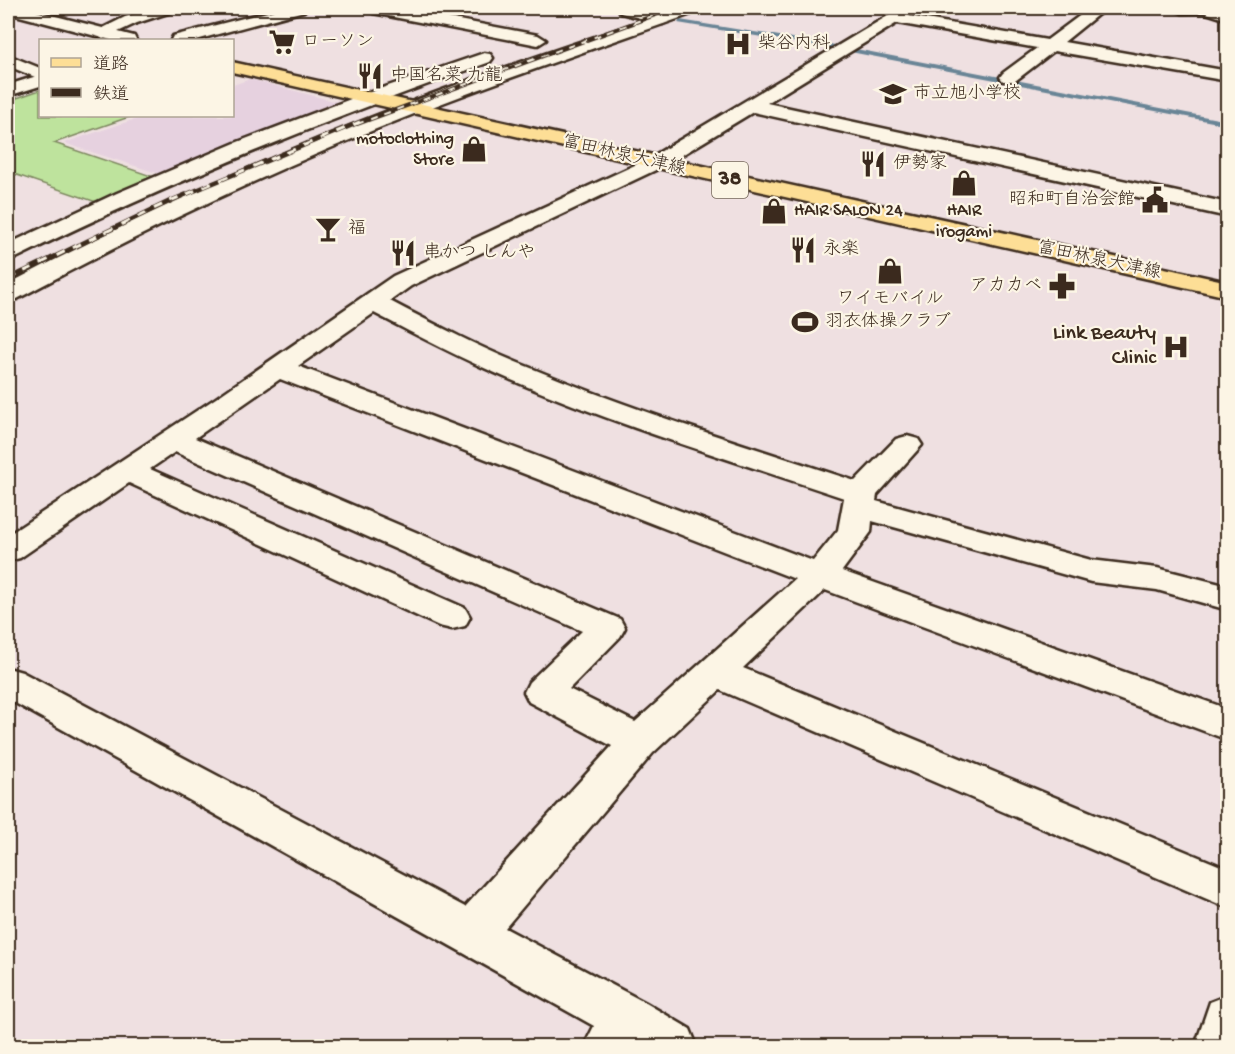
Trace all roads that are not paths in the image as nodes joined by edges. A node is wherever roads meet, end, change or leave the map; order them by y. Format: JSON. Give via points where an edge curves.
{"nodes":[{"id":1,"x":8,"y":8,"type":"edge"},
{"id":2,"x":169,"y":8,"type":"edge"},
{"id":3,"x":299,"y":8,"type":"edge"},
{"id":4,"x":373,"y":8,"type":"edge"},
{"id":5,"x":695,"y":8,"type":"edge"},
{"id":6,"x":911,"y":8,"type":"edge"},
{"id":7,"x":1099,"y":8,"type":"edge"},
{"id":8,"x":1182,"y":8,"type":"edge"},
{"id":9,"x":1216,"y":8,"type":"edge"},
{"id":10,"x":630,"y":9,"type":"edge"},
{"id":11,"x":610,"y":15,"type":"dead end"},
{"id":12,"x":1227,"y":15,"type":"edge"},
{"id":13,"x":895,"y":18,"type":"junction"},
{"id":14,"x":663,"y":19,"type":"junction"},
{"id":15,"x":559,"y":33,"type":"dead end"},
{"id":16,"x":103,"y":34,"type":"junction"},
{"id":17,"x":124,"y":39,"type":"edge"},
{"id":18,"x":182,"y":39,"type":"edge"},
{"id":19,"x":538,"y":40,"type":"junction"},
{"id":20,"x":1049,"y":45,"type":"junction"},
{"id":21,"x":8,"y":60,"type":"edge"},
{"id":22,"x":234,"y":66,"type":"edge"},
{"id":23,"x":39,"y":74,"type":"edge"},
{"id":24,"x":1227,"y":76,"type":"edge"},
{"id":25,"x":1009,"y":77,"type":"dead end"},
{"id":26,"x":39,"y":80,"type":"edge"},
{"id":27,"x":8,"y":91,"type":"edge"},
{"id":28,"x":367,"y":98,"type":"junction"},
{"id":29,"x":750,"y":105,"type":"junction"},
{"id":30,"x":411,"y":109,"type":"junction"},
{"id":31,"x":655,"y":163,"type":"junction"},
{"id":32,"x":1227,"y":210,"type":"edge"},
{"id":33,"x":12,"y":251,"type":"edge"},
{"id":34,"x":58,"y":266,"type":"junction"},
{"id":35,"x":1227,"y":290,"type":"edge"},
{"id":36,"x":8,"y":294,"type":"edge"},
{"id":37,"x":373,"y":302,"type":"junction"},
{"id":38,"x":277,"y":368,"type":"junction"},
{"id":39,"x":172,"y":440,"type":"junction"},
{"id":40,"x":907,"y":445,"type":"dead end"},
{"id":41,"x":126,"y":470,"type":"junction"},
{"id":42,"x":860,"y":500,"type":"junction"},
{"id":43,"x":8,"y":550,"type":"edge"},
{"id":44,"x":820,"y":576,"type":"junction"},
{"id":45,"x":1227,"y":598,"type":"edge"},
{"id":46,"x":452,"y":617,"type":"dead end"},
{"id":47,"x":715,"y":672,"type":"junction"},
{"id":48,"x":8,"y":682,"type":"edge"},
{"id":49,"x":1227,"y":725,"type":"edge"},
{"id":50,"x":639,"y":742,"type":"junction"},
{"id":51,"x":1227,"y":889,"type":"edge"},
{"id":52,"x":471,"y":934,"type":"junction"},
{"id":53,"x":1227,"y":1018,"type":"edge"},
{"id":54,"x":619,"y":1033,"type":"edge"},
{"id":55,"x":672,"y":1047,"type":"edge"},
{"id":56,"x":1220,"y":1047,"type":"edge"}],
"edges":[{"from":1,"to":16,"type":"street"},
{"from":2,"to":16,"type":"street"},
{"from":3,"to":18,"type":"street"},
{"from":4,"to":19,"type":"street"},
{"from":5,"to":14,"type":"street"},
{"from":6,"to":13,"type":"street"},
{"from":7,"to":20,"type":"street"},
{"from":8,"to":9,"type":"street"},
{"from":9,"to":12,"type":"street"},
{"from":10,"to":11,"type":"street"},
{"from":10,"to":14,"type":"street"},
{"from":13,"to":20,"type":"street"},
{"from":13,"to":29,"type":"street"},
{"from":14,"to":30,"type":"street"},
{"from":15,"to":19,"type":"street"},
{"from":16,"to":17,"type":"street"},
{"from":19,"to":28,"type":"street"},
{"from":20,"to":24,"type":"street"},
{"from":20,"to":25,"type":"street"},
{"from":21,"to":23,"type":"street"},
{"from":22,"to":28,"type":"main road","name":"富田林泉大津線","number":"38"},
{"from":26,"to":27,"type":"street"},
{"from":28,"to":30,"type":"main road","name":"富田林泉大津線","number":"38"},
{"from":28,"to":33,"type":"street","via":[[169,177]]},
{"from":29,"to":31,"type":"street"},
{"from":29,"to":32,"type":"street"},
{"from":30,"to":31,"type":"main road","name":"富田林泉大津線","number":"38"},
{"from":30,"to":34,"type":"street","via":[[215,190]]},
{"from":31,"to":35,"type":"main road","name":"富田林泉大津線","number":"38"},
{"from":31,"to":37,"type":"street","via":[[402,281]]},
{"from":33,"to":34,"type":"street"},
{"from":34,"to":36,"type":"street"},
{"from":37,"to":38,"type":"street"},
{"from":37,"to":42,"type":"street","via":[[522,375]]},
{"from":38,"to":39,"type":"street"},
{"from":38,"to":44,"type":"street"},
{"from":39,"to":41,"type":"street"},
{"from":39,"to":50,"type":"street","via":[[607,628],[543,692]]},
{"from":40,"to":42,"type":"street"},
{"from":41,"to":43,"type":"street"},
{"from":41,"to":46,"type":"street"},
{"from":42,"to":44,"type":"street","via":[[854,532]]},
{"from":42,"to":45,"type":"street","via":[[1091,571],[1157,579]]},
{"from":44,"to":47,"type":"street"},
{"from":44,"to":49,"type":"street"},
{"from":47,"to":50,"type":"street"},
{"from":47,"to":51,"type":"street"},
{"from":48,"to":52,"type":"street"},
{"from":50,"to":52,"type":"street"},
{"from":52,"to":54,"type":"street"},
{"from":53,"to":56,"type":"street"},
{"from":54,"to":55,"type":"street"}]}
